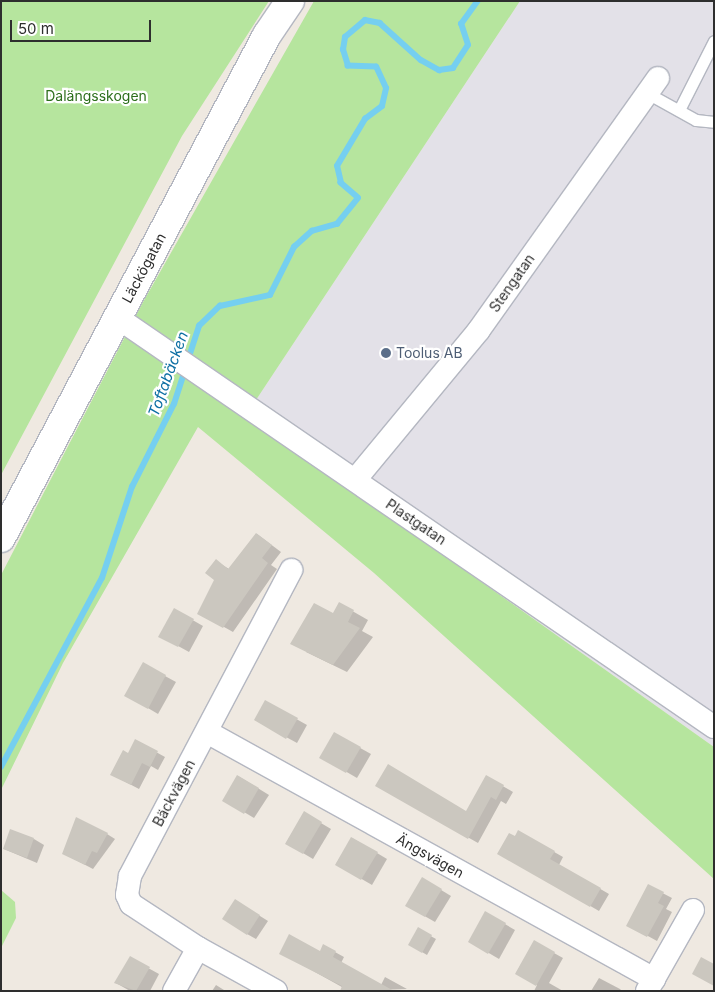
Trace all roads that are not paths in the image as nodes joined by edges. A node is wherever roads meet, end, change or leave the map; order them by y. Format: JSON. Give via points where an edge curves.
{"nodes":[{"id":1,"x":290,"y":1,"type":"edge"},
{"id":2,"x":714,"y":41,"type":"edge"},
{"id":3,"x":652,"y":85,"type":"joint"},
{"id":4,"x":679,"y":110,"type":"junction"},
{"id":5,"x":714,"y":122,"type":"edge"},
{"id":6,"x":118,"y":318,"type":"junction"},
{"id":7,"x":355,"y":480,"type":"junction"},
{"id":8,"x":1,"y":538,"type":"edge"},
{"id":9,"x":292,"y":570,"type":"dead end"},
{"id":10,"x":714,"y":727,"type":"edge"},
{"id":11,"x":207,"y":732,"type":"junction"},
{"id":12,"x":693,"y":910,"type":"dead end"},
{"id":13,"x":198,"y":948,"type":"junction"},
{"id":14,"x":651,"y":985,"type":"edge"},
{"id":15,"x":174,"y":991,"type":"edge"},
{"id":16,"x":276,"y":991,"type":"edge"}],
"edges":[{"from":1,"to":6,"type":"main road","name":"Läckögatan","via":[[267,35]]},
{"from":2,"to":4,"type":"lane"},
{"from":3,"to":4,"type":"lane"},
{"from":3,"to":7,"type":"street","name":"Stengatan","via":[[479,330]]},
{"from":4,"to":5,"type":"lane","via":[[696,120]]},
{"from":6,"to":7,"type":"street","name":"Plastgatan"},
{"from":6,"to":8,"type":"main road","name":"Läckögatan"},
{"from":7,"to":10,"type":"street","name":"Plastgatan"},
{"from":9,"to":11,"type":"street","name":"Bäckvägen"},
{"from":11,"to":13,"type":"street","name":"Bäckvägen","via":[[127,887],[132,904],[140,912]]},
{"from":11,"to":14,"type":"street","name":"Ängsvägen"},
{"from":12,"to":14,"type":"street"},
{"from":13,"to":15,"type":"street"},
{"from":13,"to":16,"type":"street"}]}
